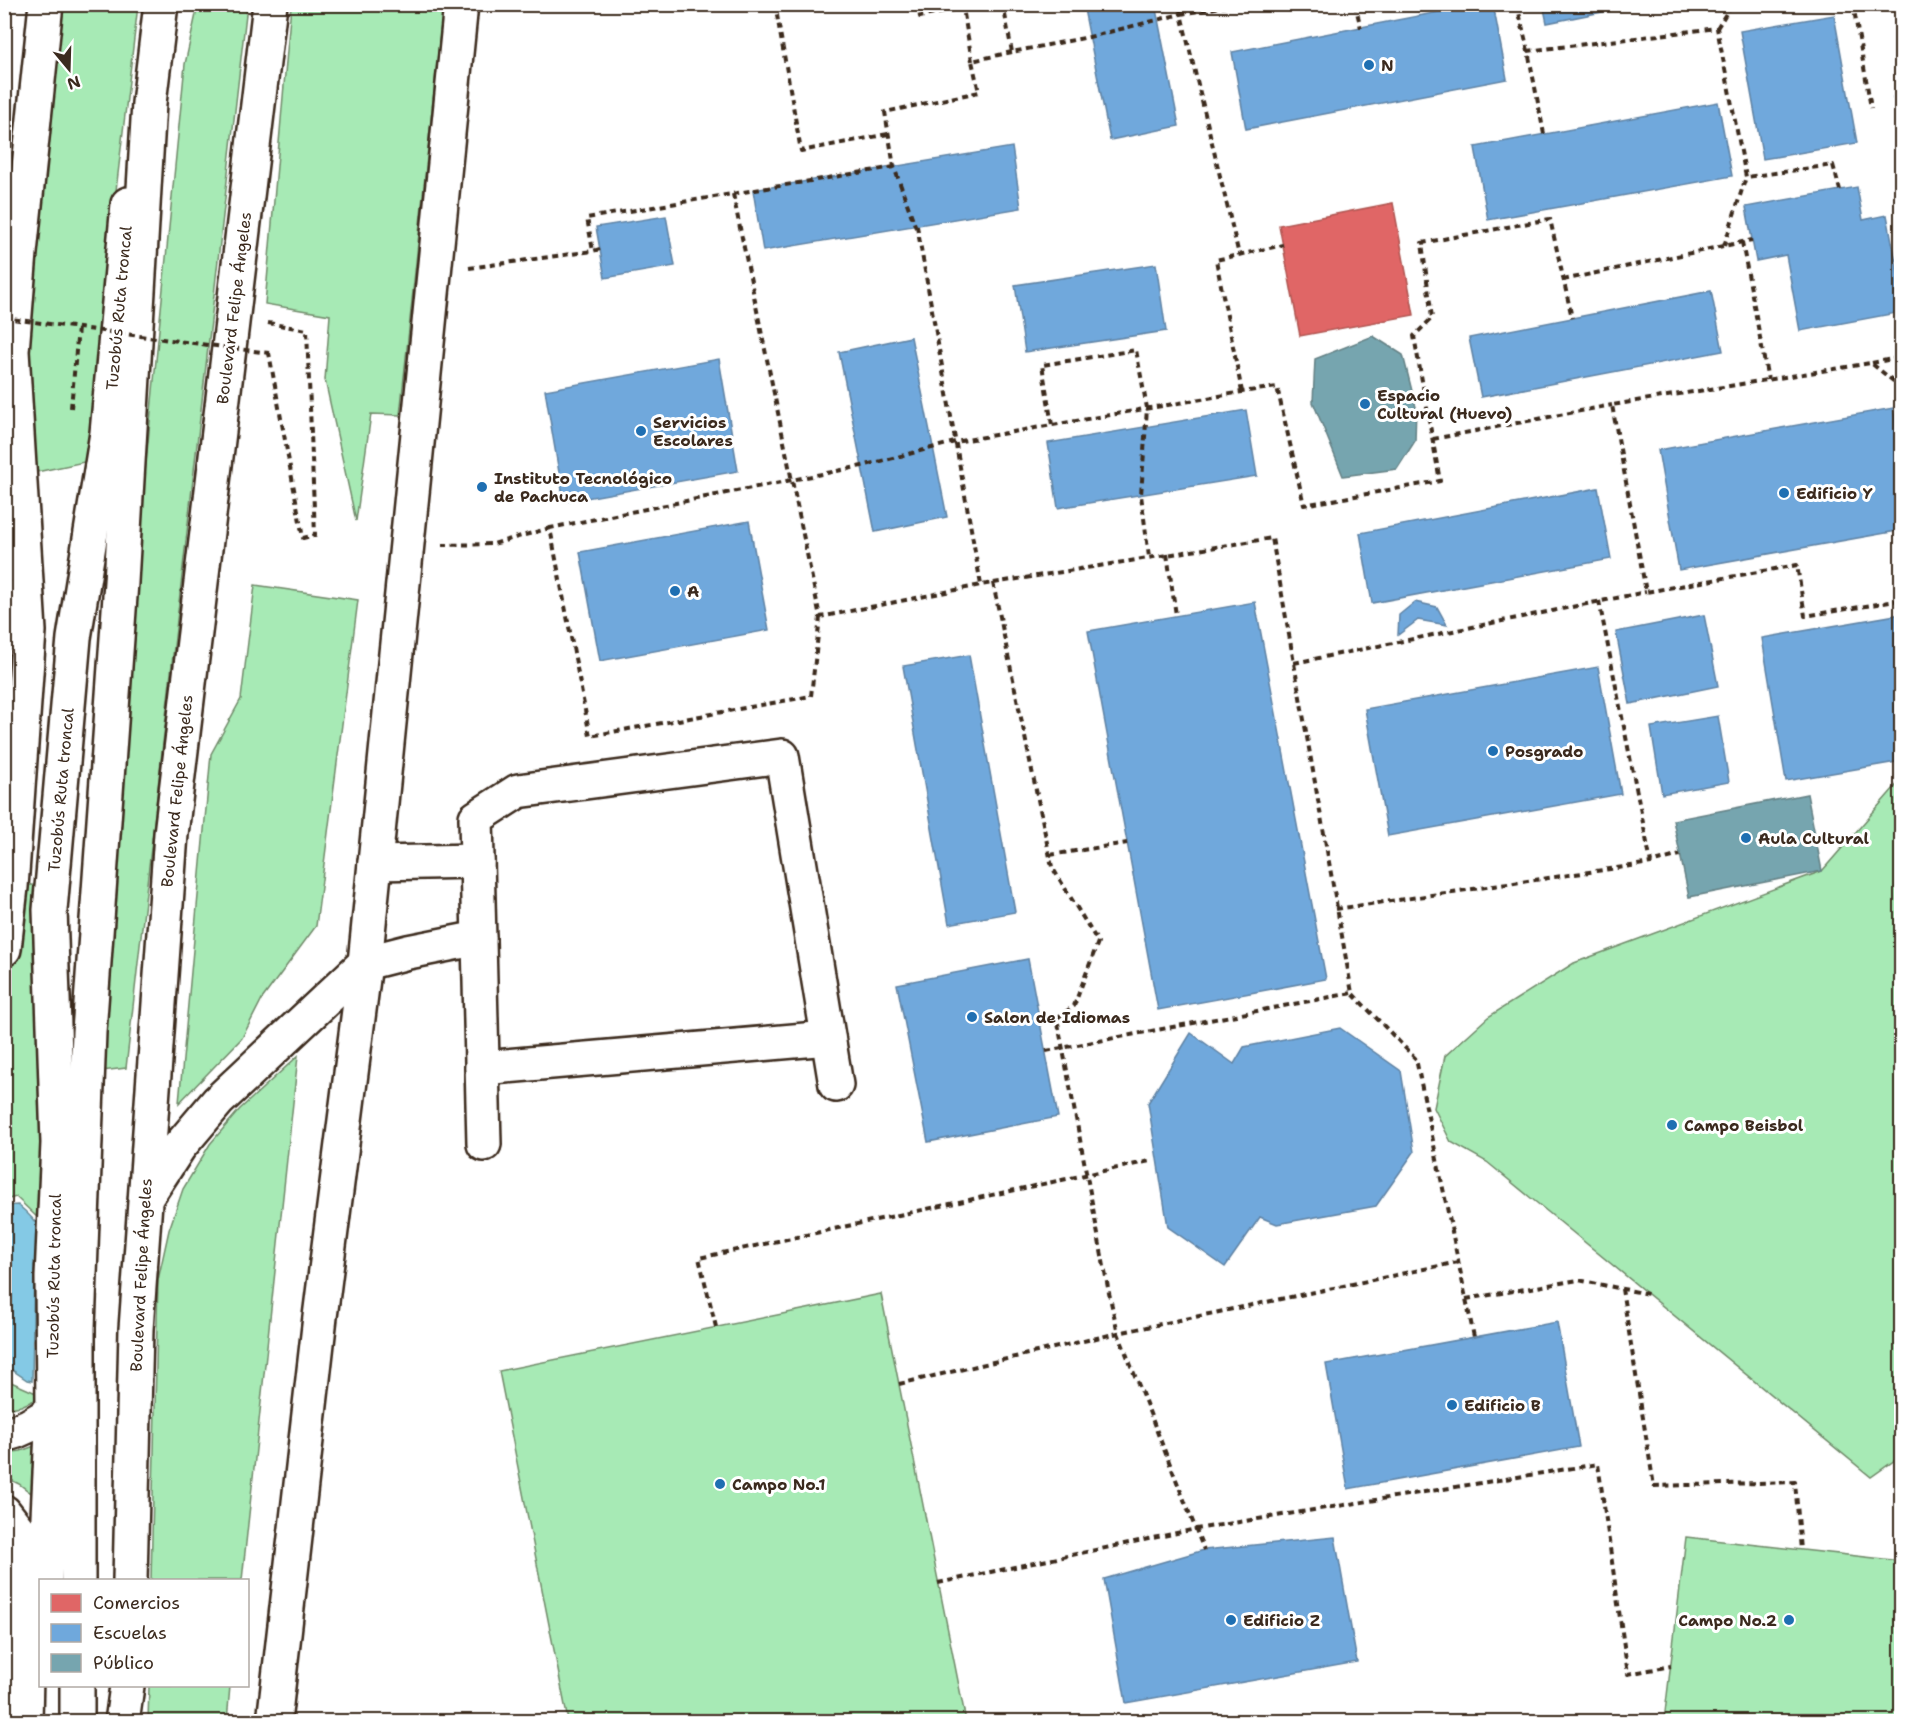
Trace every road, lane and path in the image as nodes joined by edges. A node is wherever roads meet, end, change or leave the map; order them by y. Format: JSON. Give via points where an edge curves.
{"nodes":[{"id":1,"x":46,"y":4,"type":"edge"},
{"id":2,"x":148,"y":4,"type":"edge"},
{"id":3,"x":161,"y":4,"type":"edge"},
{"id":4,"x":175,"y":4,"type":"edge"},
{"id":5,"x":270,"y":4,"type":"edge"},
{"id":6,"x":461,"y":4,"type":"edge"},
{"id":7,"x":775,"y":4,"type":"edge"},
{"id":8,"x":918,"y":4,"type":"edge"},
{"id":9,"x":1004,"y":4,"type":"edge"},
{"id":10,"x":1179,"y":4,"type":"edge"},
{"id":11,"x":1238,"y":4,"type":"edge"},
{"id":12,"x":1355,"y":4,"type":"edge"},
{"id":13,"x":1517,"y":4,"type":"edge"},
{"id":14,"x":1732,"y":4,"type":"edge"},
{"id":15,"x":1853,"y":4,"type":"edge"},
{"id":16,"x":1181,"y":14,"type":"junction"},
{"id":17,"x":1361,"y":28,"type":"dead end"},
{"id":18,"x":1717,"y":28,"type":"junction"},
{"id":19,"x":1528,"y":51,"type":"junction"},
{"id":20,"x":1012,"y":52,"type":"junction"},
{"id":21,"x":972,"y":61,"type":"junction"},
{"id":22,"x":149,"y":104,"type":"junction"},
{"id":23,"x":1870,"y":108,"type":"dead end"},
{"id":24,"x":888,"y":134,"type":"junction"},
{"id":25,"x":1544,"y":134,"type":"dead end"},
{"id":26,"x":894,"y":167,"type":"junction"},
{"id":27,"x":1746,"y":177,"type":"junction"},
{"id":28,"x":1840,"y":190,"type":"dead end"},
{"id":29,"x":733,"y":194,"type":"junction"},
{"id":30,"x":1752,"y":240,"type":"dead end"},
{"id":31,"x":1742,"y":242,"type":"junction"},
{"id":32,"x":1283,"y":245,"type":"dead end"},
{"id":33,"x":1724,"y":246,"type":"junction"},
{"id":34,"x":600,"y":249,"type":"dead end"},
{"id":35,"x":593,"y":251,"type":"junction"},
{"id":36,"x":1239,"y":255,"type":"junction"},
{"id":37,"x":433,"y":273,"type":"junction"},
{"id":38,"x":1563,"y":280,"type":"junction"},
{"id":39,"x":4,"y":318,"type":"edge"},
{"id":40,"x":1572,"y":318,"type":"dead end"},
{"id":41,"x":307,"y":330,"type":"dead end"},
{"id":42,"x":12,"y":351,"type":"junction"},
{"id":43,"x":1902,"y":357,"type":"edge"},
{"id":44,"x":1871,"y":363,"type":"junction"},
{"id":45,"x":1768,"y":380,"type":"junction"},
{"id":46,"x":1902,"y":388,"type":"edge"},
{"id":47,"x":1242,"y":392,"type":"junction"},
{"id":48,"x":1612,"y":405,"type":"junction"},
{"id":49,"x":1147,"y":408,"type":"junction"},
{"id":50,"x":4,"y":422,"type":"edge"},
{"id":51,"x":1052,"y":425,"type":"junction"},
{"id":52,"x":1433,"y":439,"type":"junction"},
{"id":53,"x":955,"y":442,"type":"junction"},
{"id":54,"x":792,"y":480,"type":"junction"},
{"id":55,"x":550,"y":528,"type":"junction"},
{"id":56,"x":406,"y":545,"type":"junction"},
{"id":57,"x":1167,"y":554,"type":"junction"},
{"id":58,"x":1149,"y":557,"type":"junction"},
{"id":59,"x":993,"y":583,"type":"junction"},
{"id":60,"x":981,"y":585,"type":"junction"},
{"id":61,"x":1646,"y":592,"type":"junction"},
{"id":62,"x":1902,"y":600,"type":"edge"},
{"id":63,"x":1599,"y":601,"type":"junction"},
{"id":64,"x":1176,"y":615,"type":"dead end"},
{"id":65,"x":820,"y":616,"type":"junction"},
{"id":66,"x":1294,"y":663,"type":"junction"},
{"id":67,"x":1127,"y":843,"type":"dead end"},
{"id":68,"x":1050,"y":855,"type":"junction"},
{"id":69,"x":1680,"y":855,"type":"dead end"},
{"id":70,"x":477,"y":861,"type":"junction"},
{"id":71,"x":375,"y":863,"type":"junction"},
{"id":72,"x":1651,"y":863,"type":"junction"},
{"id":73,"x":1336,"y":909,"type":"junction"},
{"id":74,"x":479,"y":938,"type":"junction"},
{"id":75,"x":4,"y":949,"type":"edge"},
{"id":76,"x":365,"y":963,"type":"junction"},
{"id":77,"x":1352,"y":993,"type":"junction"},
{"id":78,"x":828,"y":1038,"type":"junction"},
{"id":79,"x":1063,"y":1048,"type":"junction"},
{"id":80,"x":1046,"y":1051,"type":"dead end"},
{"id":81,"x":482,"y":1068,"type":"junction"},
{"id":82,"x":836,"y":1085,"type":"dead end"},
{"id":83,"x":484,"y":1144,"type":"dead end"},
{"id":84,"x":1150,"y":1161,"type":"dead end"},
{"id":85,"x":1086,"y":1174,"type":"junction"},
{"id":86,"x":146,"y":1197,"type":"junction"},
{"id":87,"x":1458,"y":1262,"type":"junction"},
{"id":88,"x":1622,"y":1289,"type":"junction"},
{"id":89,"x":1648,"y":1294,"type":"dead end"},
{"id":90,"x":1466,"y":1299,"type":"junction"},
{"id":91,"x":716,"y":1327,"type":"dead end"},
{"id":92,"x":1118,"y":1334,"type":"junction"},
{"id":93,"x":1474,"y":1337,"type":"dead end"},
{"id":94,"x":899,"y":1384,"type":"dead end"},
{"id":95,"x":53,"y":1410,"type":"junction"},
{"id":96,"x":4,"y":1435,"type":"edge"},
{"id":97,"x":4,"y":1512,"type":"edge"},
{"id":98,"x":1196,"y":1529,"type":"junction"},
{"id":99,"x":1204,"y":1550,"type":"dead end"},
{"id":100,"x":1801,"y":1550,"type":"dead end"},
{"id":101,"x":45,"y":1579,"type":"edge"},
{"id":102,"x":78,"y":1579,"type":"edge"},
{"id":103,"x":130,"y":1579,"type":"edge"},
{"id":104,"x":938,"y":1583,"type":"dead end"},
{"id":105,"x":1671,"y":1666,"type":"dead end"},
{"id":106,"x":43,"y":1687,"type":"edge"},
{"id":107,"x":77,"y":1687,"type":"edge"},
{"id":108,"x":128,"y":1687,"type":"edge"},
{"id":109,"x":25,"y":1722,"type":"edge"},
{"id":110,"x":43,"y":1722,"type":"edge"},
{"id":111,"x":76,"y":1722,"type":"edge"},
{"id":112,"x":124,"y":1722,"type":"edge"},
{"id":113,"x":274,"y":1722,"type":"edge"}],
"edges":[{"from":1,"to":42,"type":"main road"},
{"from":2,"to":95,"type":"main road","name":"Tuzobús Ruta troncal","via":[[107,433],[74,638],[50,910],[58,1143],[52,1277]]},
{"from":3,"to":22,"type":"main road"},
{"from":4,"to":22,"type":"main road"},
{"from":5,"to":86,"type":"main road","name":"Boulevard Felipe Ángeles","via":[[171,834]]},
{"from":6,"to":37,"type":"main road"},
{"from":7,"to":24,"type":"path","via":[[801,151]]},
{"from":8,"to":21,"type":"path","via":[[920,16],[963,8]]},
{"from":9,"to":20,"type":"path"},
{"from":10,"to":16,"type":"path"},
{"from":11,"to":16,"type":"path"},
{"from":12,"to":17,"type":"path"},
{"from":13,"to":19,"type":"path"},
{"from":14,"to":18,"type":"path"},
{"from":15,"to":23,"type":"path"},
{"from":16,"to":20,"type":"path"},
{"from":16,"to":36,"type":"path"},
{"from":18,"to":19,"type":"path"},
{"from":18,"to":27,"type":"path"},
{"from":19,"to":25,"type":"path"},
{"from":20,"to":21,"type":"path"},
{"from":21,"to":24,"type":"path","via":[[979,92],[885,112]]},
{"from":22,"to":102,"type":"main road","via":[[89,1032],[78,1328]]},
{"from":24,"to":26,"type":"path"},
{"from":26,"to":29,"type":"path"},
{"from":26,"to":53,"type":"path","via":[[917,228]]},
{"from":27,"to":28,"type":"path","via":[[1833,165]]},
{"from":27,"to":33,"type":"path"},
{"from":29,"to":35,"type":"path","via":[[587,218]]},
{"from":29,"to":54,"type":"path"},
{"from":30,"to":31,"type":"path"},
{"from":31,"to":33,"type":"path"},
{"from":31,"to":45,"type":"path"},
{"from":32,"to":36,"type":"path"},
{"from":33,"to":38,"type":"path"},
{"from":34,"to":35,"type":"path"},
{"from":35,"to":37,"type":"path"},
{"from":36,"to":47,"type":"path","via":[[1216,260]]},
{"from":37,"to":56,"type":"main road"},
{"from":38,"to":40,"type":"path"},
{"from":38,"to":52,"type":"path","via":[[1550,219],[1422,243],[1432,318],[1414,336]]},
{"from":39,"to":41,"type":"path","bridge":true,"via":[[269,353],[303,538],[315,535]]},
{"from":42,"to":50,"type":"main road"},
{"from":42,"to":75,"type":"main road","via":[[29,631]]},
{"from":43,"to":44,"type":"path"},
{"from":44,"to":45,"type":"path"},
{"from":44,"to":46,"type":"path"},
{"from":45,"to":48,"type":"path"},
{"from":47,"to":49,"type":"path"},
{"from":47,"to":52,"type":"path","via":[[1277,387],[1304,505],[1440,481]]},
{"from":48,"to":52,"type":"path"},
{"from":48,"to":61,"type":"path"},
{"from":49,"to":51,"type":"path"},
{"from":49,"to":51,"type":"path","via":[[1136,351],[1042,365]]},
{"from":49,"to":58,"type":"path","via":[[1141,495]]},
{"from":51,"to":53,"type":"path"},
{"from":53,"to":54,"type":"path"},
{"from":53,"to":60,"type":"path"},
{"from":54,"to":55,"type":"path"},
{"from":54,"to":65,"type":"path"},
{"from":55,"to":56,"type":"path","via":[[493,544]]},
{"from":55,"to":65,"type":"path","via":[[590,736],[811,696]]},
{"from":56,"to":71,"type":"main road"},
{"from":57,"to":58,"type":"path"},
{"from":57,"to":64,"type":"path"},
{"from":57,"to":66,"type":"path","via":[[1272,538]]},
{"from":58,"to":59,"type":"path"},
{"from":59,"to":60,"type":"path"},
{"from":59,"to":68,"type":"path"},
{"from":60,"to":65,"type":"path"},
{"from":61,"to":62,"type":"path","via":[[1797,566],[1805,616]]},
{"from":61,"to":63,"type":"path"},
{"from":63,"to":66,"type":"path"},
{"from":63,"to":72,"type":"path"},
{"from":66,"to":73,"type":"path"},
{"from":67,"to":68,"type":"path"},
{"from":68,"to":79,"type":"path","via":[[1052,867],[1098,942],[1074,1006],[1057,1018]]},
{"from":69,"to":72,"type":"path"},
{"from":70,"to":71,"type":"main road"},
{"from":70,"to":74,"type":"main road"},
{"from":70,"to":78,"type":"main road","via":[[476,818],[518,791],[782,756]]},
{"from":71,"to":76,"type":"main road"},
{"from":72,"to":73,"type":"path"},
{"from":73,"to":77,"type":"path"},
{"from":74,"to":76,"type":"main road"},
{"from":74,"to":81,"type":"main road"},
{"from":76,"to":86,"type":"main road","via":[[218,1101],[179,1147]]},
{"from":76,"to":113,"type":"main road"},
{"from":77,"to":79,"type":"path"},
{"from":77,"to":87,"type":"path","via":[[1416,1059]]},
{"from":78,"to":81,"type":"main road"},
{"from":78,"to":82,"type":"main road"},
{"from":79,"to":80,"type":"path"},
{"from":79,"to":85,"type":"path"},
{"from":81,"to":83,"type":"main road"},
{"from":84,"to":85,"type":"path"},
{"from":85,"to":91,"type":"path","via":[[699,1258]]},
{"from":85,"to":92,"type":"path"},
{"from":86,"to":103,"type":"main road","name":"Boulevard Felipe Ángeles","via":[[136,1329]]},
{"from":87,"to":90,"type":"path"},
{"from":87,"to":92,"type":"path"},
{"from":88,"to":89,"type":"path"},
{"from":88,"to":90,"type":"path","via":[[1578,1280]]},
{"from":88,"to":100,"type":"path","via":[[1654,1486],[1795,1482]]},
{"from":90,"to":93,"type":"path"},
{"from":92,"to":94,"type":"path"},
{"from":92,"to":98,"type":"path"},
{"from":95,"to":96,"type":"main road","via":[[40,1421]]},
{"from":95,"to":101,"type":"main road","name":"Tuzobús Ruta troncal"},
{"from":97,"to":109,"type":"main road","via":[[18,1530],[26,1554]]},
{"from":98,"to":99,"type":"path"},
{"from":98,"to":104,"type":"path"},
{"from":98,"to":105,"type":"path","via":[[1598,1464],[1628,1674]]},
{"from":106,"to":110,"type":"main road"},
{"from":107,"to":111,"type":"main road"},
{"from":108,"to":112,"type":"main road"}]}
